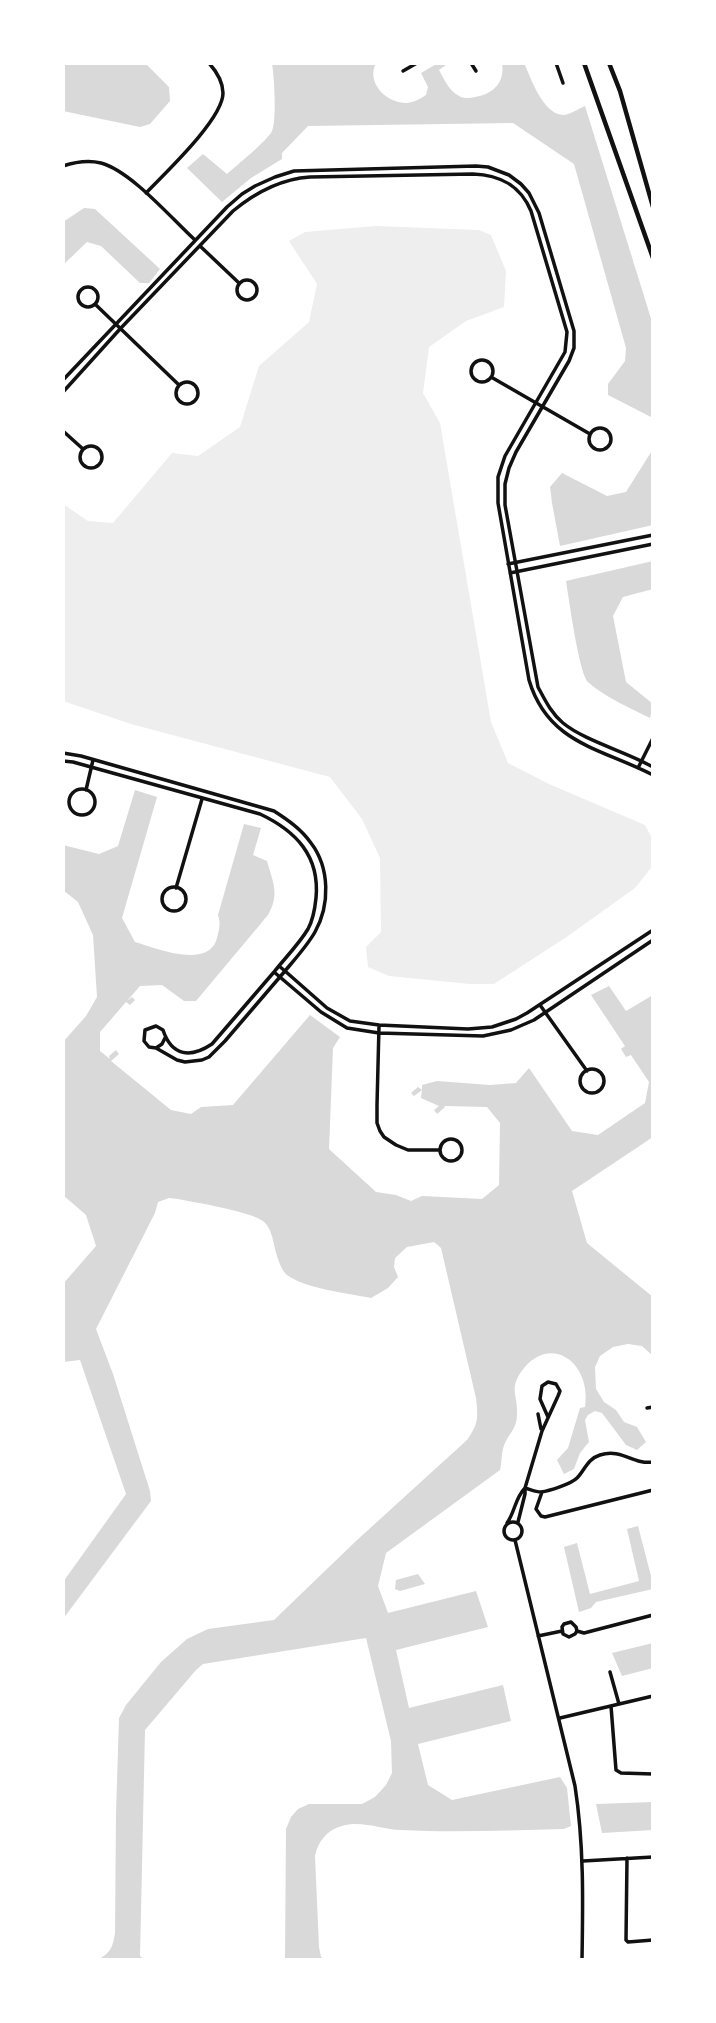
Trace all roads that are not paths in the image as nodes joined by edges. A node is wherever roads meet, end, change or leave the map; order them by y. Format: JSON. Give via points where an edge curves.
{"nodes":[{"id":1,"x":209,"y":63,"type":"edge"},
{"id":2,"x":418,"y":63,"type":"edge"},
{"id":3,"x":471,"y":63,"type":"edge"},
{"id":4,"x":556,"y":63,"type":"edge"},
{"id":5,"x":584,"y":63,"type":"edge"},
{"id":6,"x":609,"y":63,"type":"edge"},
{"id":7,"x":403,"y":71,"type":"dead end"},
{"id":8,"x":475,"y":71,"type":"dead end"},
{"id":9,"x":563,"y":83,"type":"dead end"},
{"id":10,"x":63,"y":166,"type":"edge"},
{"id":11,"x":457,"y":166,"type":"junction"},
{"id":12,"x":358,"y":168,"type":"junction"},
{"id":13,"x":457,"y":174,"type":"junction"},
{"id":14,"x":358,"y":175,"type":"junction"},
{"id":15,"x":255,"y":186,"type":"junction"},
{"id":16,"x":259,"y":192,"type":"junction"},
{"id":17,"x":146,"y":193,"type":"junction"},
{"id":18,"x":653,"y":207,"type":"edge"},
{"id":19,"x":546,"y":238,"type":"junction"},
{"id":20,"x":540,"y":240,"type":"junction"},
{"id":21,"x":195,"y":241,"type":"junction"},
{"id":22,"x":200,"y":246,"type":"junction"},
{"id":23,"x":653,"y":258,"type":"edge"},
{"id":24,"x":154,"y":283,"type":"junction"},
{"id":25,"x":239,"y":283,"type":"junction"},
{"id":26,"x":160,"y":288,"type":"junction"},
{"id":27,"x":96,"y":305,"type":"junction"},
{"id":28,"x":116,"y":324,"type":"junction"},
{"id":29,"x":120,"y":328,"type":"junction"},
{"id":30,"x":75,"y":367,"type":"junction"},
{"id":31,"x":81,"y":372,"type":"junction"},
{"id":32,"x":491,"y":377,"type":"junction"},
{"id":33,"x":63,"y":380,"type":"edge"},
{"id":34,"x":179,"y":385,"type":"junction"},
{"id":35,"x":63,"y":392,"type":"edge"},
{"id":36,"x":537,"y":402,"type":"junction"},
{"id":37,"x":543,"y":406,"type":"junction"},
{"id":38,"x":63,"y":431,"type":"edge"},
{"id":39,"x":590,"y":434,"type":"junction"},
{"id":40,"x":83,"y":449,"type":"junction"},
{"id":41,"x":498,"y":495,"type":"junction"},
{"id":42,"x":505,"y":495,"type":"junction"},
{"id":43,"x":653,"y":535,"type":"edge"},
{"id":44,"x":653,"y":544,"type":"edge"},
{"id":45,"x":516,"y":562,"type":"junction"},
{"id":46,"x":508,"y":564,"type":"junction"},
{"id":47,"x":518,"y":571,"type":"junction"},
{"id":48,"x":510,"y":573,"type":"junction"},
{"id":49,"x":653,"y":738,"type":"edge"},
{"id":50,"x":63,"y":753,"type":"edge"},
{"id":51,"x":93,"y":760,"type":"junction"},
{"id":52,"x":63,"y":761,"type":"edge"},
{"id":53,"x":642,"y":761,"type":"junction"},
{"id":54,"x":91,"y":767,"type":"junction"},
{"id":55,"x":653,"y":767,"type":"edge"},
{"id":56,"x":638,"y":768,"type":"junction"},
{"id":57,"x":653,"y":775,"type":"edge"},
{"id":58,"x":86,"y":790,"type":"junction"},
{"id":59,"x":204,"y":791,"type":"junction"},
{"id":60,"x":202,"y":799,"type":"junction"},
{"id":61,"x":322,"y":867,"type":"junction"},
{"id":62,"x":314,"y":869,"type":"junction"},
{"id":63,"x":176,"y":888,"type":"junction"},
{"id":64,"x":653,"y":930,"type":"edge"},
{"id":65,"x":653,"y":940,"type":"edge"},
{"id":66,"x":279,"y":966,"type":"junction"},
{"id":67,"x":285,"y":971,"type":"junction"},
{"id":68,"x":592,"y":971,"type":"junction"},
{"id":69,"x":274,"y":972,"type":"junction"},
{"id":70,"x":280,"y":977,"type":"junction"},
{"id":71,"x":597,"y":978,"type":"junction"},
{"id":72,"x":540,"y":1005,"type":"junction"},
{"id":73,"x":327,"y":1008,"type":"junction"},
{"id":74,"x":321,"y":1013,"type":"junction"},
{"id":75,"x":545,"y":1013,"type":"junction"},
{"id":76,"x":379,"y":1025,"type":"junction"},
{"id":77,"x":379,"y":1033,"type":"junction"},
{"id":78,"x":165,"y":1038,"type":"junction"},
{"id":79,"x":156,"y":1048,"type":"junction"},
{"id":80,"x":587,"y":1071,"type":"junction"},
{"id":81,"x":440,"y":1150,"type":"junction"},
{"id":82,"x":653,"y":1407,"type":"edge"},
{"id":83,"x":647,"y":1408,"type":"dead end"},
{"id":84,"x":538,"y":1414,"type":"dead end"},
{"id":85,"x":548,"y":1417,"type":"junction"},
{"id":86,"x":541,"y":1431,"type":"junction"},
{"id":87,"x":653,"y":1462,"type":"edge"},
{"id":88,"x":525,"y":1488,"type":"junction"},
{"id":89,"x":653,"y":1490,"type":"edge"},
{"id":90,"x":542,"y":1492,"type":"junction"},
{"id":91,"x":517,"y":1522,"type":"junction"},
{"id":92,"x":507,"y":1524,"type":"junction"},
{"id":93,"x":515,"y":1540,"type":"junction"},
{"id":94,"x":653,"y":1615,"type":"edge"},
{"id":95,"x":562,"y":1631,"type":"junction"},
{"id":96,"x":577,"y":1631,"type":"junction"},
{"id":97,"x":538,"y":1636,"type":"junction"},
{"id":98,"x":610,"y":1672,"type":"dead end"},
{"id":99,"x":653,"y":1696,"type":"edge"},
{"id":100,"x":619,"y":1704,"type":"junction"},
{"id":101,"x":611,"y":1706,"type":"junction"},
{"id":102,"x":559,"y":1718,"type":"junction"},
{"id":103,"x":653,"y":1774,"type":"edge"},
{"id":104,"x":653,"y":1857,"type":"edge"},
{"id":105,"x":627,"y":1858,"type":"junction"},
{"id":106,"x":583,"y":1861,"type":"junction"},
{"id":107,"x":653,"y":1940,"type":"edge"},
{"id":108,"x":582,"y":1960,"type":"edge"}],
"edges":[{"from":1,"to":17,"type":"street","via":[[223,94],[215,117]]},
{"from":2,"to":7,"type":"street"},
{"from":3,"to":8,"type":"street"},
{"from":4,"to":9,"type":"street"},
{"from":5,"to":23,"type":"main road"},
{"from":6,"to":18,"type":"main road"},
{"from":10,"to":17,"type":"street","via":[[102,163]]},
{"from":11,"to":12,"type":"street"},
{"from":11,"to":13,"type":"street"},
{"from":11,"to":19,"type":"street","via":[[488,167],[521,184],[535,203]]},
{"from":12,"to":14,"type":"street"},
{"from":12,"to":15,"type":"street","via":[[294,171]]},
{"from":13,"to":14,"type":"street"},
{"from":13,"to":20,"type":"street","via":[[496,177],[516,188],[528,203]]},
{"from":14,"to":16,"type":"street","via":[[291,179]]},
{"from":15,"to":16,"type":"street"},
{"from":15,"to":21,"type":"street"},
{"from":16,"to":22,"type":"street","via":[[233,211]]},
{"from":17,"to":21,"type":"street"},
{"from":19,"to":20,"type":"street"},
{"from":19,"to":37,"type":"street","via":[[575,340],[569,361]]},
{"from":20,"to":36,"type":"street","via":[[567,342]]},
{"from":21,"to":22,"type":"street"},
{"from":21,"to":24,"type":"street"},
{"from":22,"to":25,"type":"street"},
{"from":22,"to":26,"type":"street"},
{"from":24,"to":26,"type":"street"},
{"from":24,"to":28,"type":"street"},
{"from":25,"to":25,"type":"street","via":[[239,297],[253,298],[257,290],[253,281]]},
{"from":26,"to":29,"type":"street"},
{"from":27,"to":27,"type":"street","via":[[95,290],[80,290],[80,305]]},
{"from":27,"to":28,"type":"street"},
{"from":28,"to":29,"type":"street"},
{"from":28,"to":30,"type":"street"},
{"from":29,"to":31,"type":"street"},
{"from":29,"to":34,"type":"street"},
{"from":30,"to":31,"type":"street"},
{"from":30,"to":33,"type":"street"},
{"from":31,"to":35,"type":"street"},
{"from":32,"to":32,"type":"street","via":[[488,362],[473,366],[476,380]]},
{"from":32,"to":36,"type":"street"},
{"from":34,"to":34,"type":"street","via":[[195,386],[198,393],[192,403],[176,397]]},
{"from":36,"to":37,"type":"street"},
{"from":36,"to":41,"type":"street","via":[[505,456]]},
{"from":37,"to":39,"type":"street"},
{"from":37,"to":42,"type":"street","via":[[509,468]]},
{"from":38,"to":40,"type":"street"},
{"from":39,"to":39,"type":"street","via":[[590,444],[598,450],[610,443],[604,429]]},
{"from":40,"to":40,"type":"street","via":[[83,464],[98,465],[99,449]]},
{"from":41,"to":42,"type":"street"},
{"from":41,"to":46,"type":"street"},
{"from":42,"to":45,"type":"street"},
{"from":43,"to":45,"type":"street"},
{"from":44,"to":47,"type":"street"},
{"from":45,"to":46,"type":"street"},
{"from":45,"to":47,"type":"street"},
{"from":46,"to":48,"type":"street"},
{"from":47,"to":48,"type":"street"},
{"from":47,"to":53,"type":"street","via":[[538,687],[546,703],[563,723]]},
{"from":48,"to":56,"type":"street","via":[[529,680],[538,705],[573,739]]},
{"from":49,"to":53,"type":"street"},
{"from":50,"to":51,"type":"street"},
{"from":51,"to":54,"type":"street"},
{"from":51,"to":59,"type":"street"},
{"from":52,"to":54,"type":"street"},
{"from":53,"to":55,"type":"street"},
{"from":53,"to":56,"type":"street"},
{"from":54,"to":58,"type":"street"},
{"from":54,"to":60,"type":"street"},
{"from":56,"to":57,"type":"street"},
{"from":58,"to":58,"type":"street","via":[[76,791],[70,799],[71,809],[79,815],[94,806],[93,796]]},
{"from":59,"to":60,"type":"street"},
{"from":59,"to":61,"type":"street","via":[[274,811],[311,843]]},
{"from":60,"to":62,"type":"street","via":[[271,819],[300,841]]},
{"from":60,"to":63,"type":"street"},
{"from":61,"to":62,"type":"street"},
{"from":61,"to":67,"type":"street","via":[[326,904],[320,921]]},
{"from":62,"to":66,"type":"street","via":[[316,901],[309,928]]},
{"from":63,"to":63,"type":"street","via":[[167,890],[162,898],[171,910],[181,908],[185,900]]},
{"from":64,"to":68,"type":"street"},
{"from":65,"to":71,"type":"street"},
{"from":66,"to":67,"type":"street"},
{"from":66,"to":69,"type":"street"},
{"from":67,"to":70,"type":"street"},
{"from":67,"to":73,"type":"street"},
{"from":68,"to":71,"type":"street"},
{"from":68,"to":72,"type":"street"},
{"from":69,"to":70,"type":"street"},
{"from":69,"to":78,"type":"street","via":[[203,1050],[185,1053]]},
{"from":70,"to":74,"type":"street"},
{"from":70,"to":79,"type":"street","via":[[209,1057],[185,1062]]},
{"from":71,"to":75,"type":"street"},
{"from":72,"to":75,"type":"street"},
{"from":72,"to":76,"type":"street","via":[[492,1027]]},
{"from":73,"to":74,"type":"street"},
{"from":73,"to":76,"type":"street","via":[[350,1021]]},
{"from":74,"to":77,"type":"street","via":[[347,1028]]},
{"from":75,"to":77,"type":"street","via":[[522,1026],[483,1036]]},
{"from":75,"to":80,"type":"street"},
{"from":76,"to":77,"type":"street"},
{"from":77,"to":81,"type":"street","via":[[380,1131],[408,1150]]},
{"from":78,"to":79,"type":"street"},
{"from":78,"to":79,"type":"street","via":[[156,1026],[145,1030],[144,1041]]},
{"from":80,"to":80,"type":"street","via":[[581,1079],[583,1088],[598,1091],[603,1077],[596,1070]]},
{"from":81,"to":81,"type":"street","via":[[450,1161],[462,1150],[458,1142],[449,1139]]},
{"from":82,"to":83,"type":"street"},
{"from":84,"to":86,"type":"street"},
{"from":85,"to":85,"type":"street","via":[[540,1395],[541,1386],[548,1382],[560,1391]]},
{"from":85,"to":86,"type":"street"},
{"from":86,"to":88,"type":"street"},
{"from":87,"to":90,"type":"street","via":[[602,1454],[586,1464],[574,1481]]},
{"from":88,"to":90,"type":"street"},
{"from":88,"to":91,"type":"street"},
{"from":88,"to":92,"type":"street"},
{"from":89,"to":90,"type":"street","via":[[545,1517],[536,1509]]},
{"from":91,"to":92,"type":"street"},
{"from":91,"to":93,"type":"street","via":[[523,1532]]},
{"from":92,"to":93,"type":"street","via":[[506,1536]]},
{"from":93,"to":97,"type":"street"},
{"from":94,"to":96,"type":"street"},
{"from":95,"to":96,"type":"street","via":[[569,1637]]},
{"from":95,"to":96,"type":"street","via":[[564,1624],[571,1622]]},
{"from":95,"to":97,"type":"street"},
{"from":97,"to":102,"type":"street"},
{"from":98,"to":100,"type":"street"},
{"from":99,"to":100,"type":"street"},
{"from":100,"to":101,"type":"street"},
{"from":101,"to":102,"type":"street"},
{"from":101,"to":103,"type":"street","via":[[616,1770]]},
{"from":102,"to":106,"type":"street","via":[[575,1786]]},
{"from":104,"to":105,"type":"street"},
{"from":105,"to":106,"type":"street"},
{"from":105,"to":107,"type":"street","via":[[626,1940]]},
{"from":106,"to":108,"type":"street"}]}
